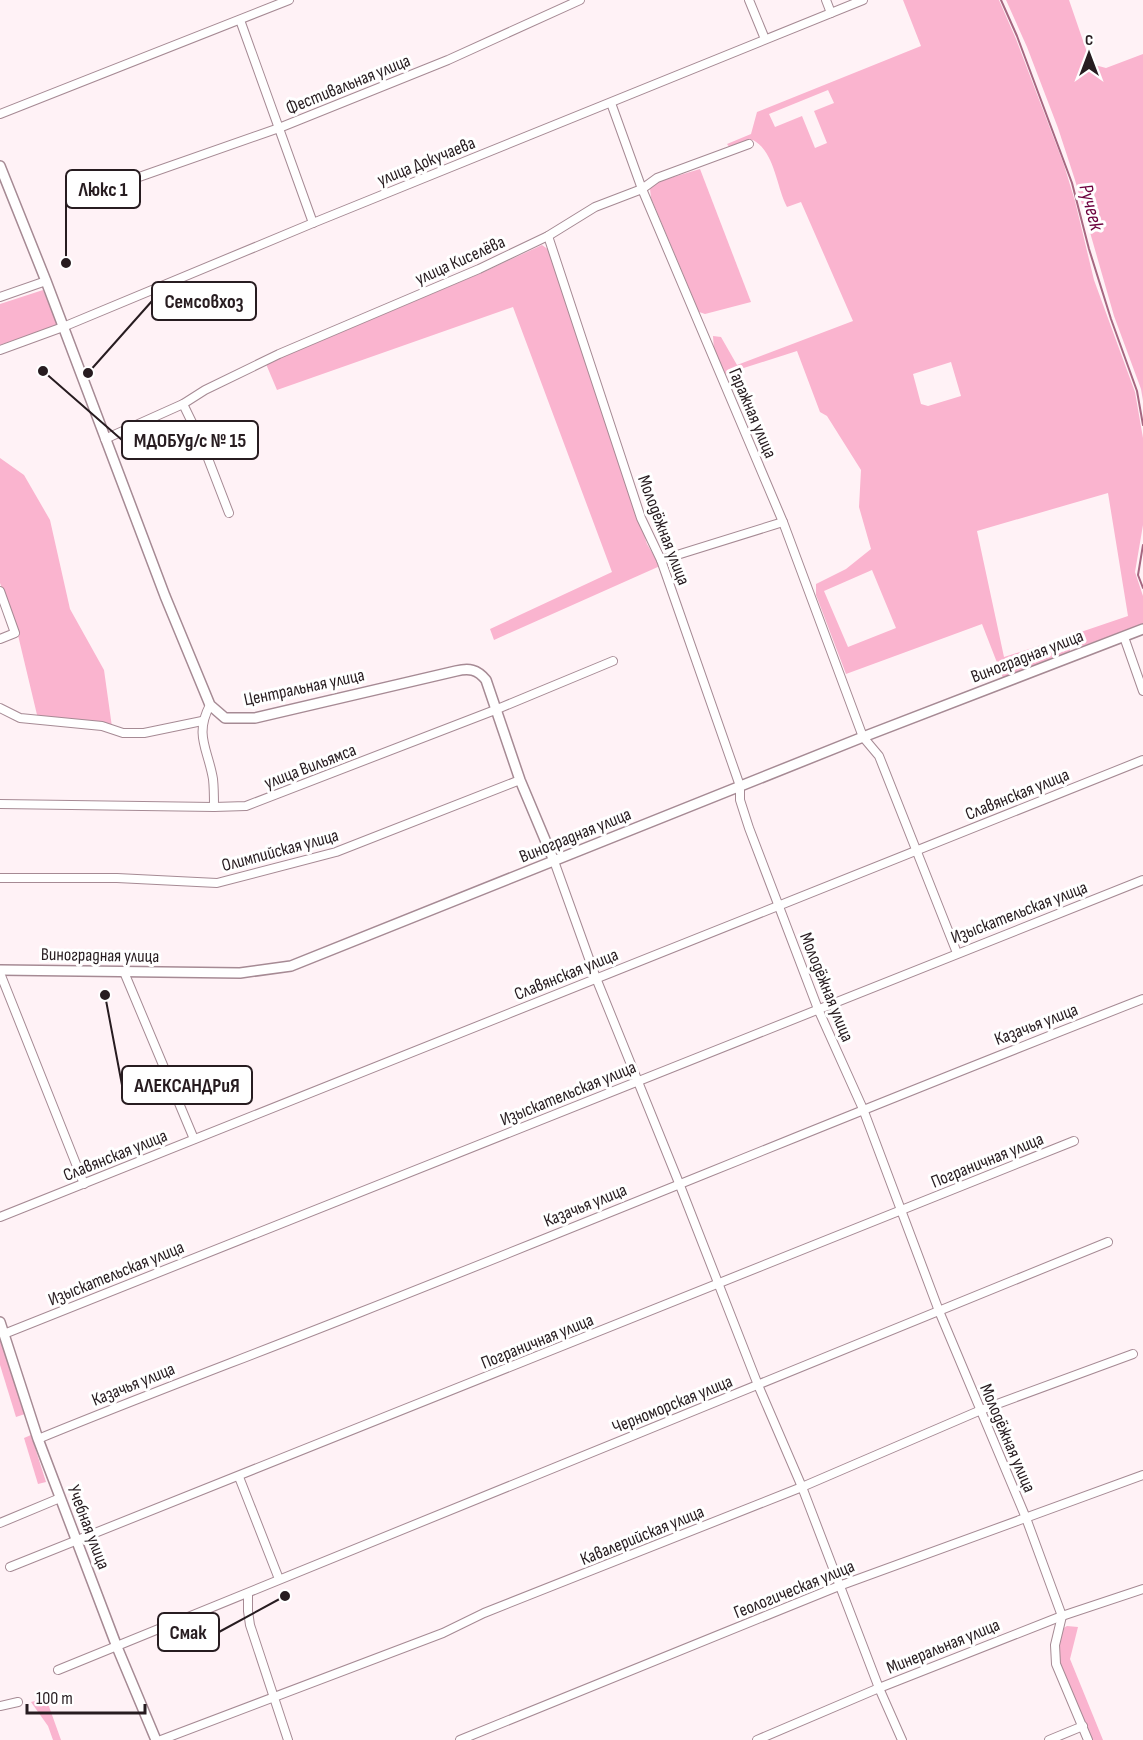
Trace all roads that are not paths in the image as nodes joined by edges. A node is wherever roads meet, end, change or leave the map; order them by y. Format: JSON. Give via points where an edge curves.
{"nodes":[{"id":1,"x":289,"y":0,"type":"edge"},
{"id":2,"x":580,"y":0,"type":"edge"},
{"id":3,"x":750,"y":0,"type":"edge"},
{"id":4,"x":826,"y":0,"type":"edge"},
{"id":5,"x":863,"y":0,"type":"edge"},
{"id":6,"x":831,"y":13,"type":"junction"},
{"id":7,"x":240,"y":20,"type":"junction"},
{"id":8,"x":765,"y":39,"type":"junction"},
{"id":9,"x":611,"y":103,"type":"junction"},
{"id":10,"x":0,"y":114,"type":"edge"},
{"id":11,"x":279,"y":128,"type":"junction"},
{"id":12,"x":749,"y":144,"type":"dead end"},
{"id":13,"x":0,"y":166,"type":"edge"},
{"id":14,"x":122,"y":183,"type":"dead end"},
{"id":15,"x":642,"y":189,"type":"junction"},
{"id":16,"x":313,"y":223,"type":"junction"},
{"id":17,"x":548,"y":236,"type":"junction"},
{"id":18,"x":46,"y":280,"type":"junction"},
{"id":19,"x":0,"y":297,"type":"edge"},
{"id":20,"x":63,"y":327,"type":"junction"},
{"id":21,"x":0,"y":350,"type":"edge"},
{"id":22,"x":183,"y":404,"type":"junction"},
{"id":23,"x":105,"y":439,"type":"junction"},
{"id":24,"x":229,"y":513,"type":"dead end"},
{"id":25,"x":783,"y":522,"type":"junction"},
{"id":26,"x":661,"y":560,"type":"junction"},
{"id":27,"x":0,"y":591,"type":"edge"},
{"id":28,"x":1143,"y":629,"type":"edge"},
{"id":29,"x":1124,"y":637,"type":"junction"},
{"id":30,"x":0,"y":639,"type":"edge"},
{"id":31,"x":612,"y":661,"type":"dead end"},
{"id":32,"x":1143,"y":691,"type":"edge"},
{"id":33,"x":210,"y":705,"type":"junction"},
{"id":34,"x":0,"y":708,"type":"edge"},
{"id":35,"x":495,"y":710,"type":"junction"},
{"id":36,"x":202,"y":722,"type":"junction"},
{"id":37,"x":863,"y":737,"type":"junction"},
{"id":38,"x":1143,"y":760,"type":"edge"},
{"id":39,"x":520,"y":780,"type":"junction"},
{"id":40,"x":740,"y":786,"type":"junction"},
{"id":41,"x":0,"y":804,"type":"edge"},
{"id":42,"x":214,"y":807,"type":"junction"},
{"id":43,"x":915,"y":850,"type":"junction"},
{"id":44,"x":554,"y":861,"type":"junction"},
{"id":45,"x":0,"y":878,"type":"edge"},
{"id":46,"x":1143,"y":880,"type":"edge"},
{"id":47,"x":779,"y":905,"type":"junction"},
{"id":48,"x":957,"y":952,"type":"junction"},
{"id":49,"x":0,"y":972,"type":"edge"},
{"id":50,"x":124,"y":972,"type":"junction"},
{"id":51,"x":596,"y":978,"type":"junction"},
{"id":52,"x":1143,"y":999,"type":"edge"},
{"id":53,"x":818,"y":1009,"type":"junction"},
{"id":54,"x":638,"y":1081,"type":"junction"},
{"id":55,"x":863,"y":1109,"type":"junction"},
{"id":56,"x":194,"y":1139,"type":"junction"},
{"id":57,"x":1074,"y":1141,"type":"dead end"},
{"id":58,"x":679,"y":1183,"type":"junction"},
{"id":59,"x":84,"y":1184,"type":"junction"},
{"id":60,"x":902,"y":1211,"type":"junction"},
{"id":61,"x":0,"y":1217,"type":"edge"},
{"id":62,"x":1108,"y":1242,"type":"dead end"},
{"id":63,"x":718,"y":1285,"type":"junction"},
{"id":64,"x":939,"y":1311,"type":"junction"},
{"id":65,"x":0,"y":1322,"type":"edge"},
{"id":66,"x":4,"y":1334,"type":"junction"},
{"id":67,"x":1133,"y":1353,"type":"dead end"},
{"id":68,"x":758,"y":1385,"type":"junction"},
{"id":69,"x":981,"y":1410,"type":"junction"},
{"id":70,"x":38,"y":1439,"type":"junction"},
{"id":71,"x":1143,"y":1475,"type":"edge"},
{"id":72,"x":238,"y":1477,"type":"junction"},
{"id":73,"x":802,"y":1487,"type":"junction"},
{"id":74,"x":60,"y":1497,"type":"junction"},
{"id":75,"x":1026,"y":1518,"type":"junction"},
{"id":76,"x":0,"y":1523,"type":"edge"},
{"id":77,"x":77,"y":1541,"type":"junction"},
{"id":78,"x":10,"y":1567,"type":"dead end"},
{"id":79,"x":279,"y":1579,"type":"junction"},
{"id":80,"x":839,"y":1586,"type":"junction"},
{"id":81,"x":1143,"y":1589,"type":"edge"},
{"id":82,"x":248,"y":1594,"type":"junction"},
{"id":83,"x":1062,"y":1616,"type":"junction"},
{"id":84,"x":117,"y":1647,"type":"junction"},
{"id":85,"x":58,"y":1670,"type":"dead end"},
{"id":86,"x":879,"y":1688,"type":"junction"},
{"id":87,"x":274,"y":1698,"type":"junction"},
{"id":88,"x":18,"y":1702,"type":"dead end"},
{"id":89,"x":0,"y":1706,"type":"edge"},
{"id":90,"x":1083,"y":1726,"type":"junction"},
{"id":91,"x":156,"y":1740,"type":"edge"},
{"id":92,"x":161,"y":1740,"type":"edge"},
{"id":93,"x":288,"y":1740,"type":"edge"},
{"id":94,"x":460,"y":1740,"type":"edge"},
{"id":95,"x":757,"y":1740,"type":"edge"},
{"id":96,"x":902,"y":1740,"type":"edge"},
{"id":97,"x":1049,"y":1740,"type":"edge"},
{"id":98,"x":1088,"y":1740,"type":"edge"}],
"edges":[{"from":1,"to":7,"type":"street"},
{"from":2,"to":11,"type":"street","name":"Фестивальная улица","via":[[448,60]]},
{"from":3,"to":8,"type":"street"},
{"from":4,"to":6,"type":"street"},
{"from":5,"to":6,"type":"street","name":"улица Докучаева"},
{"from":6,"to":8,"type":"street","name":"улица Докучаева"},
{"from":7,"to":10,"type":"street"},
{"from":7,"to":11,"type":"street"},
{"from":8,"to":9,"type":"street","name":"улица Докучаева"},
{"from":9,"to":15,"type":"street","name":"Гаражная улица"},
{"from":9,"to":16,"type":"street","name":"улица Докучаева"},
{"from":11,"to":14,"type":"street","name":"Фестивальная улица"},
{"from":11,"to":16,"type":"street"},
{"from":12,"to":15,"type":"street","name":"улица Киселёва","via":[[657,178]]},
{"from":13,"to":18,"type":"street"},
{"from":15,"to":17,"type":"street","name":"улица Киселёва","via":[[595,207]]},
{"from":15,"to":25,"type":"street","name":"Гаражная улица"},
{"from":16,"to":20,"type":"street","name":"улица Докучаева"},
{"from":17,"to":22,"type":"street","name":"улица Киселёва","via":[[271,358]]},
{"from":17,"to":26,"type":"street","name":"Молодёжная улица","via":[[641,518]]},
{"from":18,"to":19,"type":"street"},
{"from":18,"to":20,"type":"street"},
{"from":20,"to":21,"type":"street","name":"улица Докучаева"},
{"from":20,"to":23,"type":"street"},
{"from":22,"to":23,"type":"street","name":"улица Киселёва"},
{"from":22,"to":24,"type":"street"},
{"from":23,"to":33,"type":"street"},
{"from":25,"to":26,"type":"street"},
{"from":25,"to":37,"type":"street","name":"Гаражная улица"},
{"from":26,"to":40,"type":"street","name":"Молодёжная улица"},
{"from":27,"to":30,"type":"street","via":[[15,633]]},
{"from":28,"to":29,"type":"street","name":"Виноградная улица"},
{"from":29,"to":32,"type":"street"},
{"from":29,"to":37,"type":"street","name":"Виноградная улица"},
{"from":31,"to":35,"type":"street","name":"улица Вильямса"},
{"from":33,"to":35,"type":"street","name":"Центральная улица","via":[[225,718],[255,718],[465,669],[474,670],[486,680]]},
{"from":33,"to":36,"type":"street"},
{"from":34,"to":36,"type":"street","via":[[20,718],[102,726],[123,733]]},
{"from":35,"to":39,"type":"street","name":"Центральная улица"},
{"from":35,"to":42,"type":"street","name":"улица Вильямса","via":[[246,806]]},
{"from":36,"to":42,"type":"street"},
{"from":37,"to":40,"type":"street","name":"Виноградная улица"},
{"from":37,"to":43,"type":"street","name":"Гаражная улица","via":[[879,756]]},
{"from":38,"to":43,"type":"street","name":"Славянская улица"},
{"from":39,"to":44,"type":"street","name":"Центральная улица"},
{"from":39,"to":45,"type":"street","name":"Олимпийская улица","via":[[336,852],[217,883]]},
{"from":40,"to":44,"type":"street","name":"Виноградная улица"},
{"from":40,"to":47,"type":"street","name":"Молодёжная улица","via":[[749,828]]},
{"from":41,"to":42,"type":"street","name":"улица Вильямса"},
{"from":43,"to":47,"type":"street","name":"Славянская улица"},
{"from":43,"to":48,"type":"street","name":"Гаражная улица"},
{"from":44,"to":50,"type":"street","name":"Виноградная улица","via":[[291,966],[240,973]]},
{"from":44,"to":51,"type":"street"},
{"from":46,"to":48,"type":"street","name":"Изыскательская улица"},
{"from":47,"to":51,"type":"street","name":"Славянская улица"},
{"from":47,"to":53,"type":"street","name":"Молодёжная улица"},
{"from":48,"to":53,"type":"street","name":"Изыскательская улица"},
{"from":49,"to":50,"type":"street","name":"Виноградная улица"},
{"from":49,"to":59,"type":"street"},
{"from":50,"to":56,"type":"street"},
{"from":51,"to":54,"type":"street"},
{"from":51,"to":56,"type":"street","name":"Славянская улица"},
{"from":52,"to":55,"type":"street","name":"Казачья улица"},
{"from":53,"to":54,"type":"street","name":"Изыскательская улица"},
{"from":53,"to":55,"type":"street","name":"Молодёжная улица"},
{"from":54,"to":58,"type":"street"},
{"from":54,"to":66,"type":"street","name":"Изыскательская улица"},
{"from":55,"to":58,"type":"street","name":"Казачья улица"},
{"from":55,"to":60,"type":"street","name":"Молодёжная улица"},
{"from":56,"to":59,"type":"street","name":"Славянская улица"},
{"from":57,"to":60,"type":"street","name":"Пограничная улица"},
{"from":58,"to":63,"type":"street"},
{"from":58,"to":70,"type":"street","name":"Казачья улица"},
{"from":59,"to":61,"type":"street","name":"Славянская улица"},
{"from":60,"to":63,"type":"street","name":"Пограничная улица"},
{"from":60,"to":64,"type":"street","name":"Молодёжная улица"},
{"from":62,"to":64,"type":"street","name":"Черноморская улица"},
{"from":63,"to":68,"type":"street"},
{"from":63,"to":72,"type":"street","name":"Пограничная улица"},
{"from":64,"to":68,"type":"street","name":"Черноморская улица"},
{"from":64,"to":69,"type":"street","name":"Молодёжная улица"},
{"from":65,"to":66,"type":"street","name":"Учебная улица"},
{"from":66,"to":70,"type":"street","name":"Учебная улица"},
{"from":67,"to":69,"type":"street","name":"Кавалерийская улица"},
{"from":68,"to":73,"type":"street"},
{"from":68,"to":79,"type":"street","name":"Черноморская улица"},
{"from":69,"to":73,"type":"street","name":"Кавалерийская улица"},
{"from":69,"to":75,"type":"street","name":"Молодёжная улица"},
{"from":70,"to":74,"type":"street","name":"Учебная улица"},
{"from":71,"to":75,"type":"street","name":"Геологическая улица"},
{"from":72,"to":77,"type":"street","name":"Пограничная улица"},
{"from":72,"to":79,"type":"street"},
{"from":73,"to":80,"type":"street"},
{"from":73,"to":87,"type":"street","name":"Кавалерийская улица"},
{"from":74,"to":76,"type":"street"},
{"from":74,"to":77,"type":"street","name":"Учебная улица"},
{"from":75,"to":80,"type":"street","name":"Геологическая улица"},
{"from":75,"to":83,"type":"street","name":"Молодёжная улица"},
{"from":77,"to":78,"type":"street","name":"Пограничная улица"},
{"from":77,"to":84,"type":"street","name":"Учебная улица"},
{"from":79,"to":82,"type":"street","name":"Черноморская улица"},
{"from":80,"to":86,"type":"street"},
{"from":80,"to":94,"type":"street","name":"Геологическая улица"},
{"from":81,"to":83,"type":"street","name":"Минеральная улица"},
{"from":82,"to":84,"type":"street","name":"Черноморская улица"},
{"from":82,"to":87,"type":"street","via":[[250,1625]]},
{"from":83,"to":86,"type":"street","name":"Минеральная улица"},
{"from":83,"to":90,"type":"street","via":[[1055,1645],[1056,1664]]},
{"from":84,"to":85,"type":"street","name":"Черноморская улица"},
{"from":84,"to":91,"type":"street","name":"Учебная улица"},
{"from":86,"to":95,"type":"street","name":"Минеральная улица"},
{"from":86,"to":96,"type":"street"},
{"from":87,"to":92,"type":"street","name":"Кавалерийская улица"},
{"from":87,"to":93,"type":"street"},
{"from":88,"to":89,"type":"street"},
{"from":90,"to":97,"type":"street"},
{"from":90,"to":98,"type":"street"}]}
